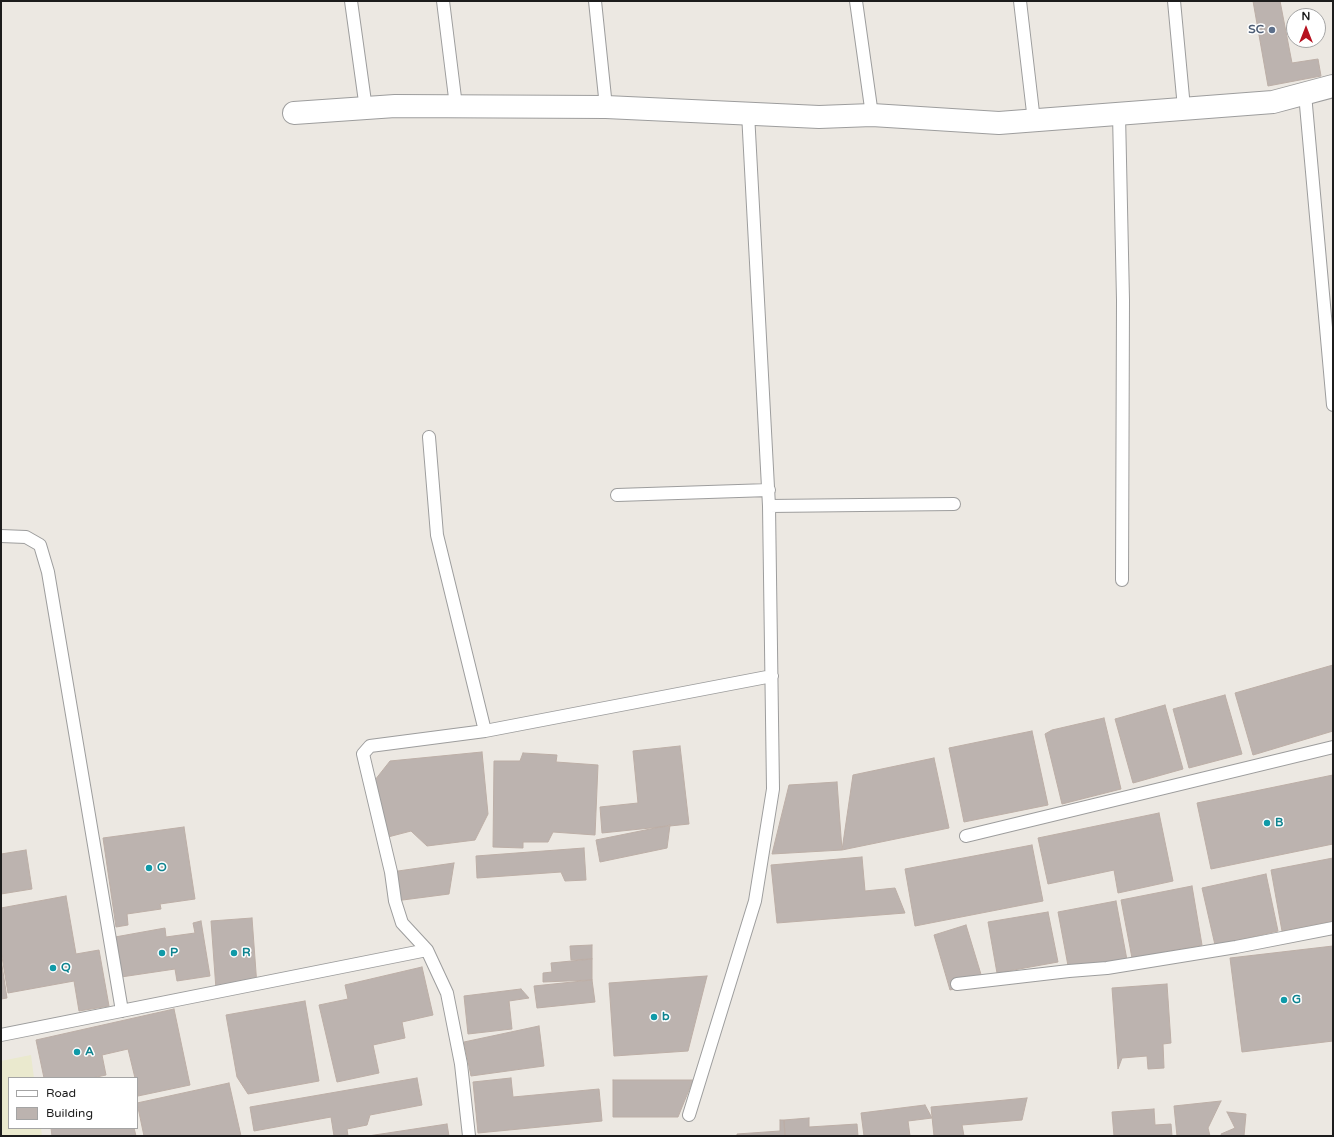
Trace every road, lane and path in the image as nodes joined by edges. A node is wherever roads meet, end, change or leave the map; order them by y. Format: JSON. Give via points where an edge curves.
{"nodes":[{"id":1,"x":352,"y":1,"type":"edge"},
{"id":2,"x":443,"y":1,"type":"edge"},
{"id":3,"x":596,"y":1,"type":"edge"},
{"id":4,"x":856,"y":1,"type":"edge"},
{"id":5,"x":1020,"y":1,"type":"edge"},
{"id":6,"x":1174,"y":1,"type":"edge"},
{"id":7,"x":1333,"y":86,"type":"edge"},
{"id":8,"x":1305,"y":94,"type":"junction"},
{"id":9,"x":456,"y":106,"type":"junction"},
{"id":10,"x":606,"y":107,"type":"junction"},
{"id":11,"x":1184,"y":108,"type":"junction"},
{"id":12,"x":366,"y":109,"type":"junction"},
{"id":13,"x":294,"y":113,"type":"dead end"},
{"id":14,"x":748,"y":113,"type":"junction"},
{"id":15,"x":1120,"y":114,"type":"junction"},
{"id":16,"x":872,"y":115,"type":"junction"},
{"id":17,"x":1034,"y":120,"type":"junction"},
{"id":18,"x":1333,"y":405,"type":"edge"},
{"id":19,"x":429,"y":437,"type":"dead end"},
{"id":20,"x":768,"y":490,"type":"junction"},
{"id":21,"x":617,"y":495,"type":"dead end"},
{"id":22,"x":954,"y":504,"type":"dead end"},
{"id":23,"x":769,"y":506,"type":"junction"},
{"id":24,"x":1,"y":536,"type":"edge"},
{"id":25,"x":1122,"y":580,"type":"dead end"},
{"id":26,"x":772,"y":676,"type":"junction"},
{"id":27,"x":485,"y":731,"type":"junction"},
{"id":28,"x":1333,"y":747,"type":"edge"},
{"id":29,"x":966,"y":836,"type":"dead end"},
{"id":30,"x":1333,"y":928,"type":"edge"},
{"id":31,"x":427,"y":950,"type":"junction"},
{"id":32,"x":957,"y":984,"type":"dead end"},
{"id":33,"x":122,"y":1011,"type":"junction"},
{"id":34,"x":1,"y":1035,"type":"edge"},
{"id":35,"x":688,"y":1115,"type":"dead end"},
{"id":36,"x":469,"y":1136,"type":"edge"}],
"edges":[{"from":1,"to":12,"type":"lane"},
{"from":2,"to":9,"type":"lane"},
{"from":3,"to":10,"type":"lane"},
{"from":4,"to":16,"type":"lane"},
{"from":5,"to":17,"type":"lane"},
{"from":6,"to":11,"type":"lane"},
{"from":7,"to":8,"type":"street"},
{"from":8,"to":11,"type":"street","via":[[1273,102]]},
{"from":8,"to":18,"type":"lane"},
{"from":9,"to":10,"type":"street"},
{"from":9,"to":12,"type":"street","via":[[395,106]]},
{"from":10,"to":14,"type":"street"},
{"from":11,"to":15,"type":"street"},
{"from":12,"to":13,"type":"street"},
{"from":14,"to":16,"type":"street","via":[[819,117]]},
{"from":14,"to":20,"type":"lane"},
{"from":15,"to":17,"type":"street"},
{"from":15,"to":25,"type":"lane","via":[[1123,300]]},
{"from":16,"to":17,"type":"street","via":[[999,123]]},
{"from":19,"to":27,"type":"lane","via":[[438,535]]},
{"from":20,"to":21,"type":"lane"},
{"from":20,"to":23,"type":"lane"},
{"from":22,"to":23,"type":"lane"},
{"from":23,"to":26,"type":"lane"},
{"from":24,"to":33,"type":"lane","via":[[26,537],[40,545],[48,572]]},
{"from":26,"to":27,"type":"lane"},
{"from":26,"to":35,"type":"lane","via":[[773,789],[754,901]]},
{"from":27,"to":31,"type":"lane","via":[[370,746],[363,754],[402,923]]},
{"from":28,"to":29,"type":"lane"},
{"from":30,"to":32,"type":"lane","via":[[1107,968]]},
{"from":31,"to":33,"type":"lane"},
{"from":31,"to":36,"type":"lane","via":[[447,993],[461,1064]]},
{"from":33,"to":34,"type":"lane"}]}
